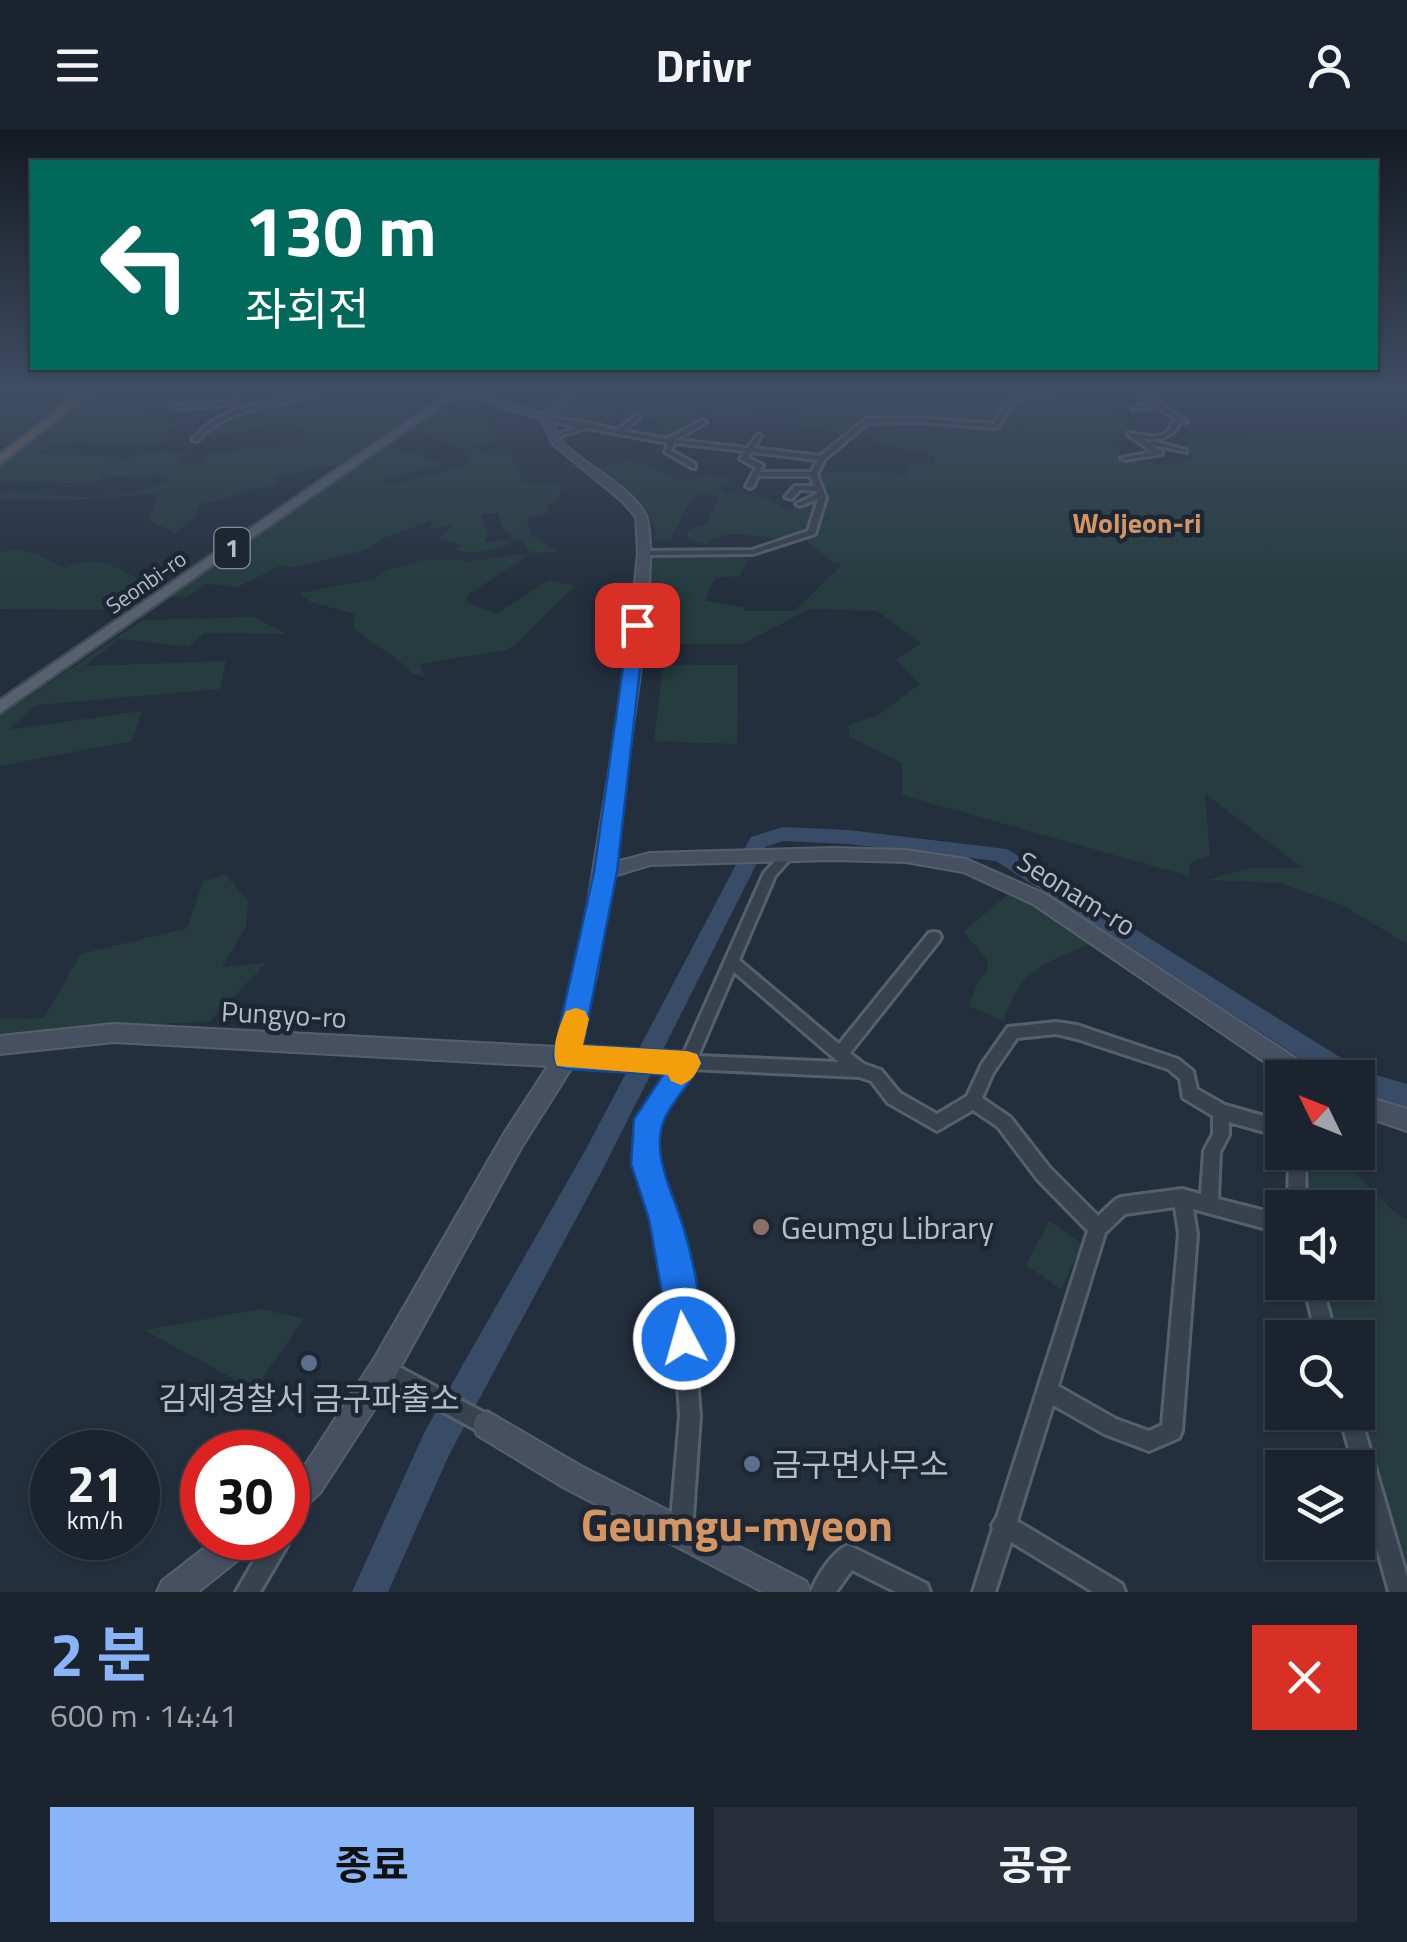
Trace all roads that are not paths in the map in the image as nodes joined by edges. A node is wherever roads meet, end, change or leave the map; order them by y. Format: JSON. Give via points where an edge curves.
{"nodes":[{"id":1,"x":357,"y":455,"type":"edge"},
{"id":2,"x":360,"y":455,"type":"edge"},
{"id":3,"x":573,"y":455,"type":"edge"},
{"id":4,"x":675,"y":455,"type":"edge"},
{"id":5,"x":746,"y":455,"type":"edge"},
{"id":6,"x":797,"y":455,"type":"edge"},
{"id":7,"x":825,"y":455,"type":"edge"},
{"id":8,"x":1144,"y":455,"type":"edge"},
{"id":9,"x":822,"y":458,"type":"junction"},
{"id":10,"x":1125,"y":458,"type":"dead end"},
{"id":11,"x":692,"y":466,"type":"dead end"},
{"id":12,"x":756,"y":474,"type":"junction"},
{"id":13,"x":813,"y":474,"type":"junction"},
{"id":14,"x":750,"y":486,"type":"dead end"},
{"id":15,"x":820,"y":492,"type":"junction"},
{"id":16,"x":788,"y":497,"type":"dead end"},
{"id":17,"x":800,"y":504,"type":"dead end"},
{"id":18,"x":644,"y":553,"type":"junction"},
{"id":19,"x":0,"y":700,"type":"edge"},
{"id":20,"x":0,"y":708,"type":"edge"},
{"id":21,"x":780,"y":858,"type":"junction"},
{"id":22,"x":606,"y":872,"type":"junction"},
{"id":23,"x":934,"y":938,"type":"dead end"},
{"id":24,"x":732,"y":961,"type":"junction"},
{"id":25,"x":0,"y":1045,"type":"edge"},
{"id":26,"x":840,"y":1054,"type":"junction"},
{"id":27,"x":566,"y":1057,"type":"junction"},
{"id":28,"x":1281,"y":1060,"type":"edge"},
{"id":29,"x":683,"y":1063,"type":"junction"},
{"id":30,"x":860,"y":1070,"type":"junction"},
{"id":31,"x":973,"y":1101,"type":"junction"},
{"id":32,"x":1375,"y":1110,"type":"edge"},
{"id":33,"x":1221,"y":1112,"type":"junction"},
{"id":34,"x":1407,"y":1120,"type":"edge"},
{"id":35,"x":1265,"y":1124,"type":"edge"},
{"id":36,"x":1182,"y":1198,"type":"junction"},
{"id":37,"x":1209,"y":1205,"type":"junction"},
{"id":38,"x":1265,"y":1220,"type":"edge"},
{"id":39,"x":1098,"y":1228,"type":"junction"},
{"id":40,"x":384,"y":1369,"type":"junction"},
{"id":41,"x":1047,"y":1391,"type":"junction"},
{"id":42,"x":487,"y":1424,"type":"joint"},
{"id":43,"x":1353,"y":1430,"type":"edge"},
{"id":44,"x":310,"y":1476,"type":"edge"},
{"id":45,"x":1003,"y":1526,"type":"junction"},
{"id":46,"x":681,"y":1532,"type":"junction"},
{"id":47,"x":214,"y":1560,"type":"edge"},
{"id":48,"x":266,"y":1560,"type":"edge"},
{"id":49,"x":173,"y":1592,"type":"edge"},
{"id":50,"x":248,"y":1592,"type":"edge"},
{"id":51,"x":795,"y":1592,"type":"edge"},
{"id":52,"x":822,"y":1592,"type":"edge"},
{"id":53,"x":919,"y":1592,"type":"edge"},
{"id":54,"x":984,"y":1592,"type":"edge"},
{"id":55,"x":1114,"y":1592,"type":"edge"},
{"id":56,"x":1400,"y":1592,"type":"edge"}],
"edges":[{"from":1,"to":19,"type":"main road","name":"Seonbi-ro","number":"1"},
{"from":2,"to":20,"type":"main road","name":"Seonbi-ro","number":"1"},
{"from":3,"to":18,"type":"main road","via":[[641,517]]},
{"from":4,"to":11,"type":"street"},
{"from":5,"to":12,"type":"street","via":[[760,467]]},
{"from":6,"to":9,"type":"street"},
{"from":7,"to":9,"type":"street"},
{"from":8,"to":10,"type":"street"},
{"from":9,"to":13,"type":"street"},
{"from":12,"to":13,"type":"street"},
{"from":12,"to":14,"type":"street"},
{"from":13,"to":15,"type":"street"},
{"from":15,"to":16,"type":"street","via":[[798,488]]},
{"from":15,"to":17,"type":"street"},
{"from":15,"to":18,"type":"street","via":[[812,532],[798,538],[753,552]]},
{"from":18,"to":22,"type":"main road"},
{"from":21,"to":22,"type":"main road","name":"Seonam-ro","via":[[650,859]]},
{"from":21,"to":24,"type":"street"},
{"from":21,"to":28,"type":"main road","name":"Seonam-ro","via":[[906,856],[966,866],[1016,886]]},
{"from":22,"to":27,"type":"main road"},
{"from":23,"to":26,"type":"street"},
{"from":24,"to":26,"type":"street"},
{"from":24,"to":29,"type":"street"},
{"from":25,"to":27,"type":"main road","name":"Pungyo-ro","via":[[114,1033]]},
{"from":26,"to":30,"type":"street"},
{"from":27,"to":29,"type":"street"},
{"from":27,"to":40,"type":"main road"},
{"from":29,"to":30,"type":"street"},
{"from":29,"to":46,"type":"street","via":[[648,1119],[646,1164],[682,1301],[690,1416]]},
{"from":30,"to":31,"type":"street","via":[[876,1075],[894,1098],[937,1124]]},
{"from":31,"to":33,"type":"street","via":[[1013,1032],[1056,1028],[1173,1064],[1188,1076],[1189,1093]]},
{"from":31,"to":39,"type":"street","via":[[1004,1122]]},
{"from":32,"to":34,"type":"main road"},
{"from":33,"to":35,"type":"street"},
{"from":33,"to":37,"type":"street"},
{"from":36,"to":37,"type":"street"},
{"from":36,"to":39,"type":"street","via":[[1121,1206]]},
{"from":36,"to":41,"type":"street","via":[[1188,1234],[1172,1430],[1149,1441]]},
{"from":37,"to":38,"type":"street"},
{"from":39,"to":41,"type":"street"},
{"from":40,"to":42,"type":"street"},
{"from":40,"to":44,"type":"main road"},
{"from":41,"to":45,"type":"street"},
{"from":42,"to":46,"type":"main road"},
{"from":43,"to":56,"type":"street"},
{"from":45,"to":54,"type":"street"},
{"from":45,"to":55,"type":"street"},
{"from":46,"to":51,"type":"main road"},
{"from":47,"to":49,"type":"main road"},
{"from":48,"to":50,"type":"street"},
{"from":52,"to":53,"type":"street","via":[[848,1556]]}]}
